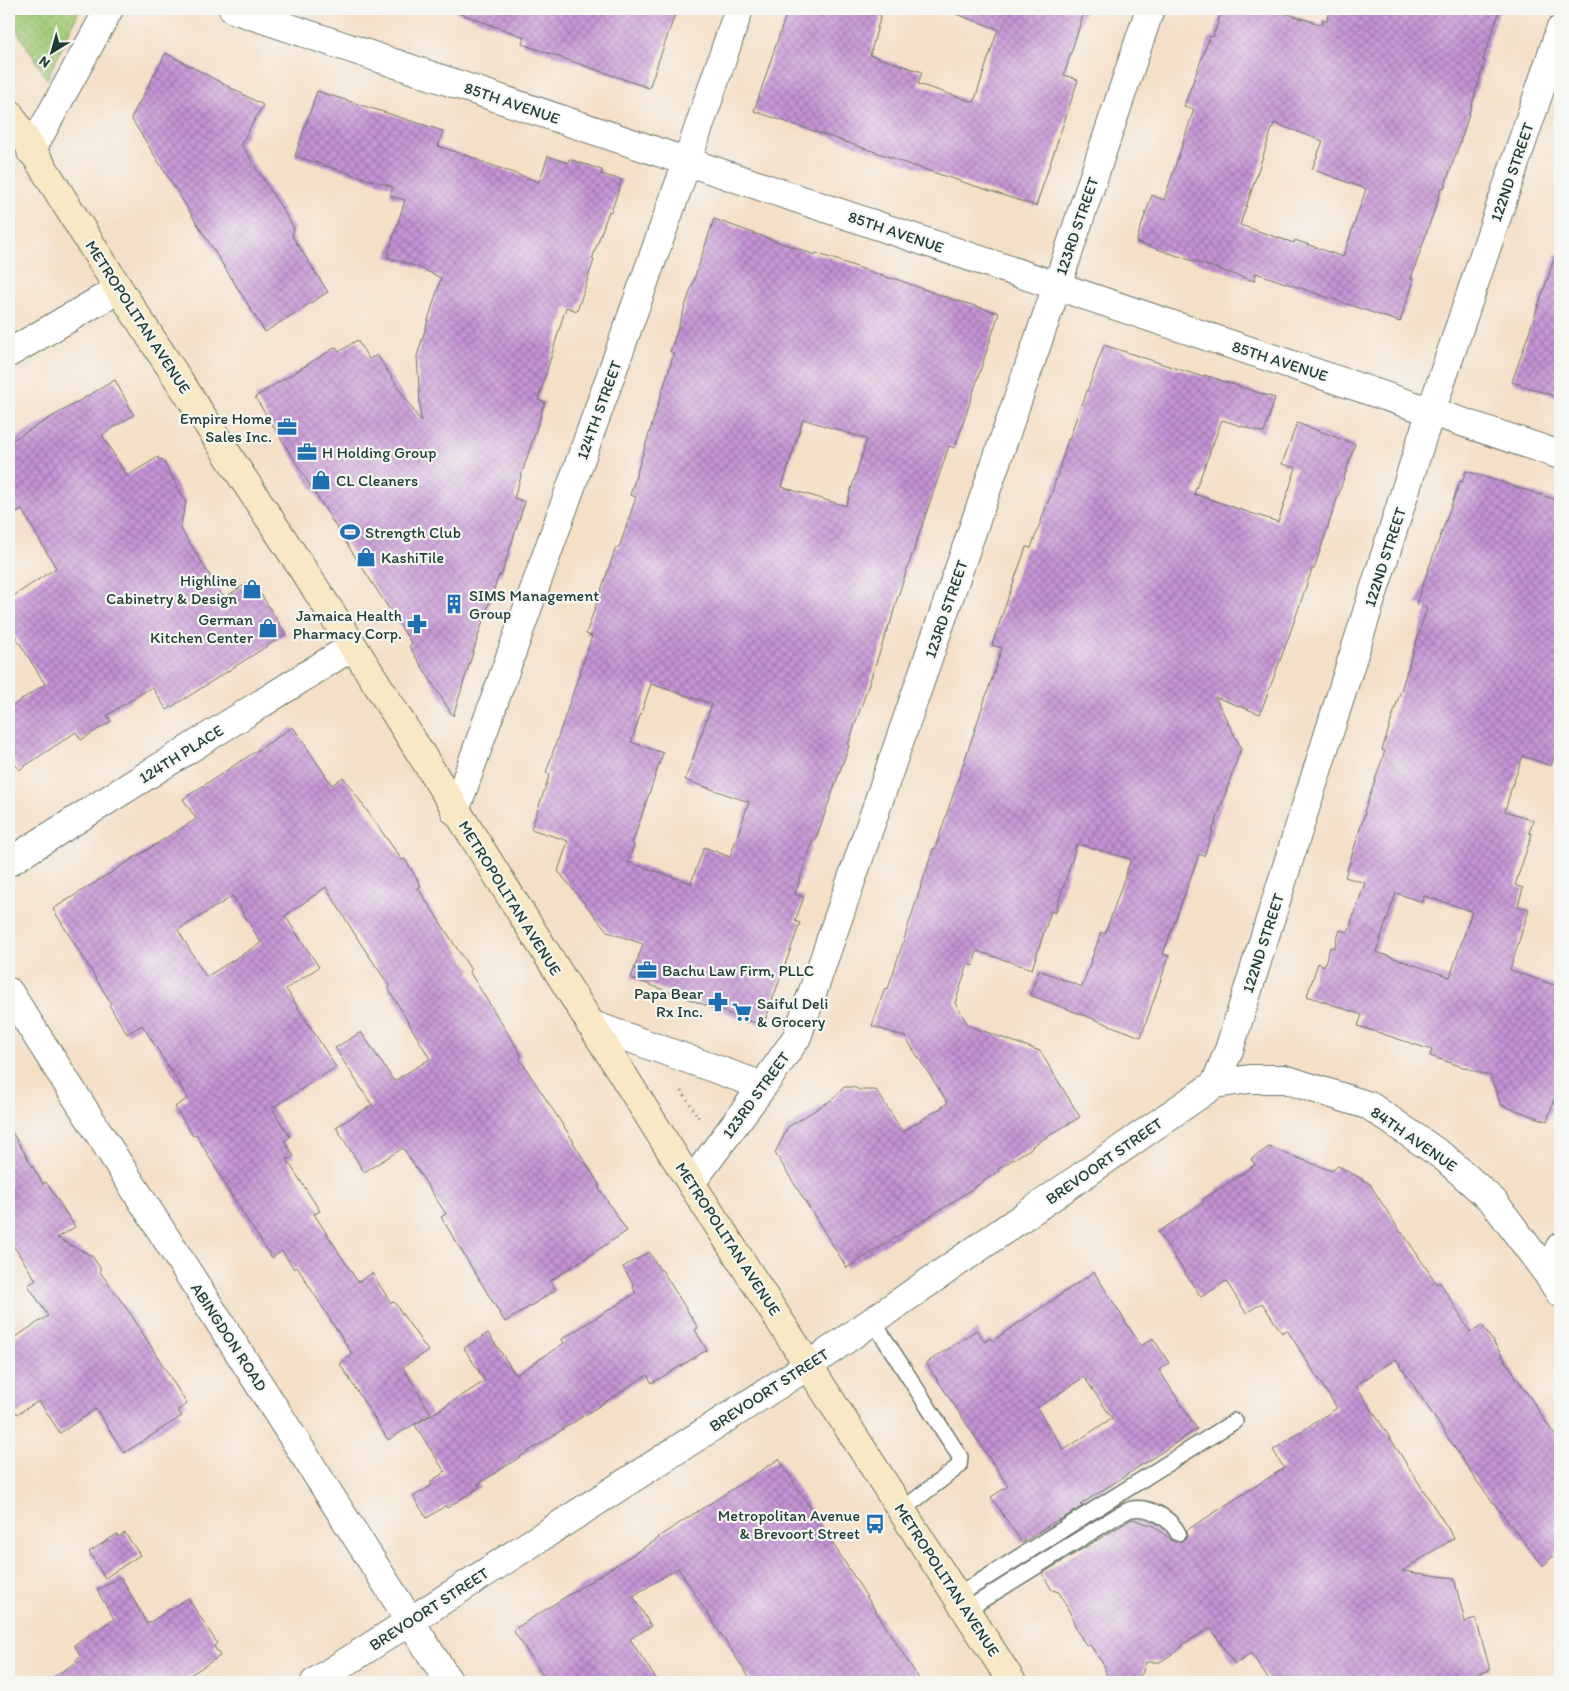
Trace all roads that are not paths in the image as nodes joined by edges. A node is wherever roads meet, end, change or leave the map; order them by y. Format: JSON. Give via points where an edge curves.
{"nodes":[{"id":1,"x":110,"y":9,"type":"edge"},
{"id":2,"x":233,"y":9,"type":"edge"},
{"id":3,"x":738,"y":9,"type":"edge"},
{"id":4,"x":1150,"y":9,"type":"edge"},
{"id":5,"x":1560,"y":30,"type":"edge"},
{"id":6,"x":9,"y":114,"type":"edge"},
{"id":7,"x":31,"y":151,"type":"junction"},
{"id":8,"x":687,"y":162,"type":"junction"},
{"id":9,"x":1057,"y":286,"type":"junction"},
{"id":10,"x":119,"y":289,"type":"junction"},
{"id":11,"x":9,"y":353,"type":"edge"},
{"id":12,"x":1431,"y":412,"type":"junction"},
{"id":13,"x":1560,"y":455,"type":"edge"},
{"id":14,"x":353,"y":646,"type":"junction"},
{"id":15,"x":455,"y":811,"type":"junction"},
{"id":16,"x":9,"y":862,"type":"edge"},
{"id":17,"x":9,"y":992,"type":"edge"},
{"id":18,"x":590,"y":1024,"type":"junction"},
{"id":19,"x":1215,"y":1084,"type":"junction"},
{"id":20,"x":764,"y":1086,"type":"junction"},
{"id":21,"x":691,"y":1183,"type":"junction"},
{"id":22,"x":1560,"y":1247,"type":"edge"},
{"id":23,"x":1554,"y":1283,"type":"edge"},
{"id":24,"x":873,"y":1321,"type":"junction"},
{"id":25,"x":809,"y":1365,"type":"junction"},
{"id":26,"x":1235,"y":1421,"type":"dead end"},
{"id":27,"x":902,"y":1510,"type":"junction"},
{"id":28,"x":1178,"y":1533,"type":"dead end"},
{"id":29,"x":961,"y":1603,"type":"junction"},
{"id":30,"x":410,"y":1621,"type":"junction"},
{"id":31,"x":315,"y":1682,"type":"edge"},
{"id":32,"x":449,"y":1682,"type":"edge"},
{"id":33,"x":1012,"y":1682,"type":"edge"}],
"edges":[{"from":1,"to":7,"type":"street"},
{"from":2,"to":8,"type":"street","name":"85TH AVENUE"},
{"from":3,"to":8,"type":"street","name":"124TH STREET"},
{"from":4,"to":9,"type":"street","name":"123RD STREET"},
{"from":5,"to":12,"type":"street","name":"122ND STREET"},
{"from":6,"to":7,"type":"main road","name":"METROPOLITAN AVENUE"},
{"from":7,"to":10,"type":"main road","name":"METROPOLITAN AVENUE"},
{"from":8,"to":9,"type":"street","name":"85TH AVENUE"},
{"from":8,"to":15,"type":"street","name":"124TH STREET"},
{"from":9,"to":12,"type":"street","name":"85TH AVENUE"},
{"from":9,"to":20,"type":"street","name":"123RD STREET","via":[[797,1037]]},
{"from":10,"to":11,"type":"street"},
{"from":10,"to":14,"type":"main road","name":"METROPOLITAN AVENUE"},
{"from":12,"to":13,"type":"street","name":"85TH AVENUE"},
{"from":12,"to":19,"type":"street","name":"122ND STREET","via":[[1229,1050]]},
{"from":14,"to":15,"type":"main road","name":"METROPOLITAN AVENUE"},
{"from":14,"to":16,"type":"street","name":"124TH PLACE"},
{"from":15,"to":18,"type":"main road","name":"METROPOLITAN AVENUE"},
{"from":17,"to":30,"type":"street","name":"ABINGDON ROAD"},
{"from":18,"to":20,"type":"street"},
{"from":18,"to":21,"type":"main road","name":"METROPOLITAN AVENUE"},
{"from":19,"to":23,"type":"street","name":"84TH AVENUE","via":[[1284,1079],[1370,1106],[1445,1158],[1493,1201]]},
{"from":19,"to":24,"type":"street","name":"BREVOORT STREET"},
{"from":20,"to":21,"type":"street","name":"123RD STREET"},
{"from":21,"to":25,"type":"main road","name":"METROPOLITAN AVENUE"},
{"from":22,"to":23,"type":"street"},
{"from":24,"to":25,"type":"street","name":"BREVOORT STREET"},
{"from":24,"to":27,"type":"lane","via":[[960,1457],[959,1466]]},
{"from":25,"to":27,"type":"main road","name":"METROPOLITAN AVENUE"},
{"from":25,"to":30,"type":"street","name":"BREVOORT STREET"},
{"from":26,"to":29,"type":"lane"},
{"from":27,"to":29,"type":"main road","name":"METROPOLITAN AVENUE"},
{"from":28,"to":29,"type":"lane","via":[[1165,1518],[1152,1511],[1132,1509]]},
{"from":29,"to":33,"type":"main road","name":"METROPOLITAN AVENUE"},
{"from":30,"to":31,"type":"street","name":"BREVOORT STREET"},
{"from":30,"to":32,"type":"street","name":"ABINGDON ROAD"}]}
